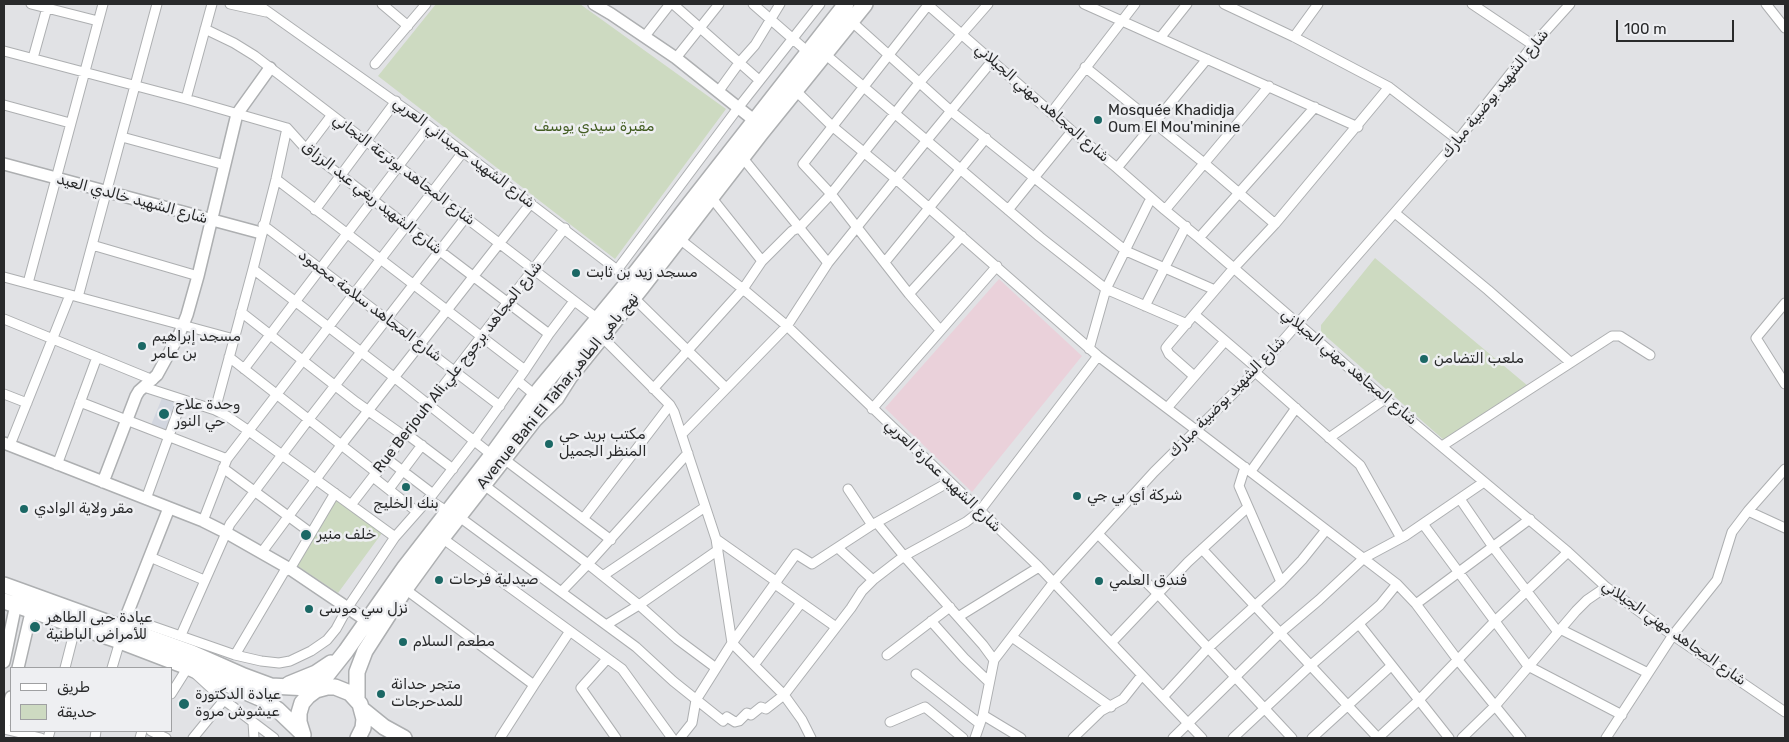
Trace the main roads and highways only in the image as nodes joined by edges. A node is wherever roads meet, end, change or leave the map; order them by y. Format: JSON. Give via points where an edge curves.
{"nodes":[{"id":1,"x":846,"y":4,"type":"edge"},
{"id":2,"x":865,"y":4,"type":"edge"},
{"id":3,"x":759,"y":124,"type":"junction"},
{"id":4,"x":673,"y":234,"type":"junction"},
{"id":5,"x":635,"y":289,"type":"junction"},
{"id":6,"x":498,"y":457,"type":"junction"},
{"id":7,"x":453,"y":514,"type":"junction"},
{"id":8,"x":4,"y":585,"type":"edge"},
{"id":9,"x":10,"y":603,"type":"edge"},
{"id":10,"x":123,"y":628,"type":"junction"},
{"id":11,"x":346,"y":651,"type":"junction"},
{"id":12,"x":282,"y":687,"type":"junction"},
{"id":13,"x":317,"y":690,"type":"junction"},
{"id":14,"x":360,"y":705,"type":"junction"},
{"id":15,"x":303,"y":735,"type":"edge"},
{"id":16,"x":358,"y":738,"type":"edge"},
{"id":17,"x":404,"y":738,"type":"edge"}],
"edges":[{"from":1,"to":3,"type":"main road","name":"Avenue Bahi El Tahar,نهج باهي الطاهر"},
{"from":2,"to":3,"type":"main road","name":"Avenue Bahi El Tahar,نهج باهي الطاهر","via":[[795,90]]},
{"from":3,"to":4,"type":"main road","name":"Avenue Bahi El Tahar,نهج باهي الطاهر"},
{"from":3,"to":4,"type":"main road","name":"Avenue Bahi El Tahar,نهج باهي الطاهر","via":[[742,157],[711,197]]},
{"from":4,"to":5,"type":"main road","name":"Avenue Bahi El Tahar,نهج باهي الطاهر"},
{"from":5,"to":6,"type":"main road","name":"Avenue Bahi El Tahar,نهج باهي الطاهر","via":[[556,398]]},
{"from":5,"to":6,"type":"main road","name":"Avenue Bahi El Tahar,نهج باهي الطاهر","via":[[598,319],[535,395]]},
{"from":6,"to":7,"type":"main road","name":"Avenue Bahi El Tahar,نهج باهي الطاهر"},
{"from":6,"to":7,"type":"main road","name":"Avenue Bahi El Tahar,نهج باهي الطاهر","via":[[484,484]]},
{"from":7,"to":11,"type":"main road","name":"Avenue Bahi El Tahar,نهج باهي الطاهر"},
{"from":7,"to":14,"type":"main road","name":"Avenue Bahi El Tahar,نهج باهي الطاهر","via":[[442,538],[405,589],[362,659],[356,679]]},
{"from":8,"to":10,"type":"main road"},
{"from":9,"to":10,"type":"main road","via":[[76,625]]},
{"from":10,"to":12,"type":"main road","via":[[244,676]]},
{"from":10,"to":15,"type":"main road","via":[[188,667],[262,699]]},
{"from":11,"to":12,"type":"main road","via":[[316,673]]},
{"from":11,"to":13,"type":"main road","name":"Avenue Bahi El Tahar,نهج باهي الطاهر"},
{"from":12,"to":13,"type":"main road"},
{"from":13,"to":14,"type":"main road","via":[[335,687],[350,693]]},
{"from":13,"to":15,"type":"main road","name":"Avenue Bahi El Tahar,نهج باهي الطاهر","via":[[308,696],[299,713],[298,722]]},
{"from":14,"to":16,"type":"main road","name":"Avenue Bahi El Tahar,نهج باهي الطاهر","via":[[363,728]]},
{"from":14,"to":17,"type":"main road","via":[[384,727]]}]}
